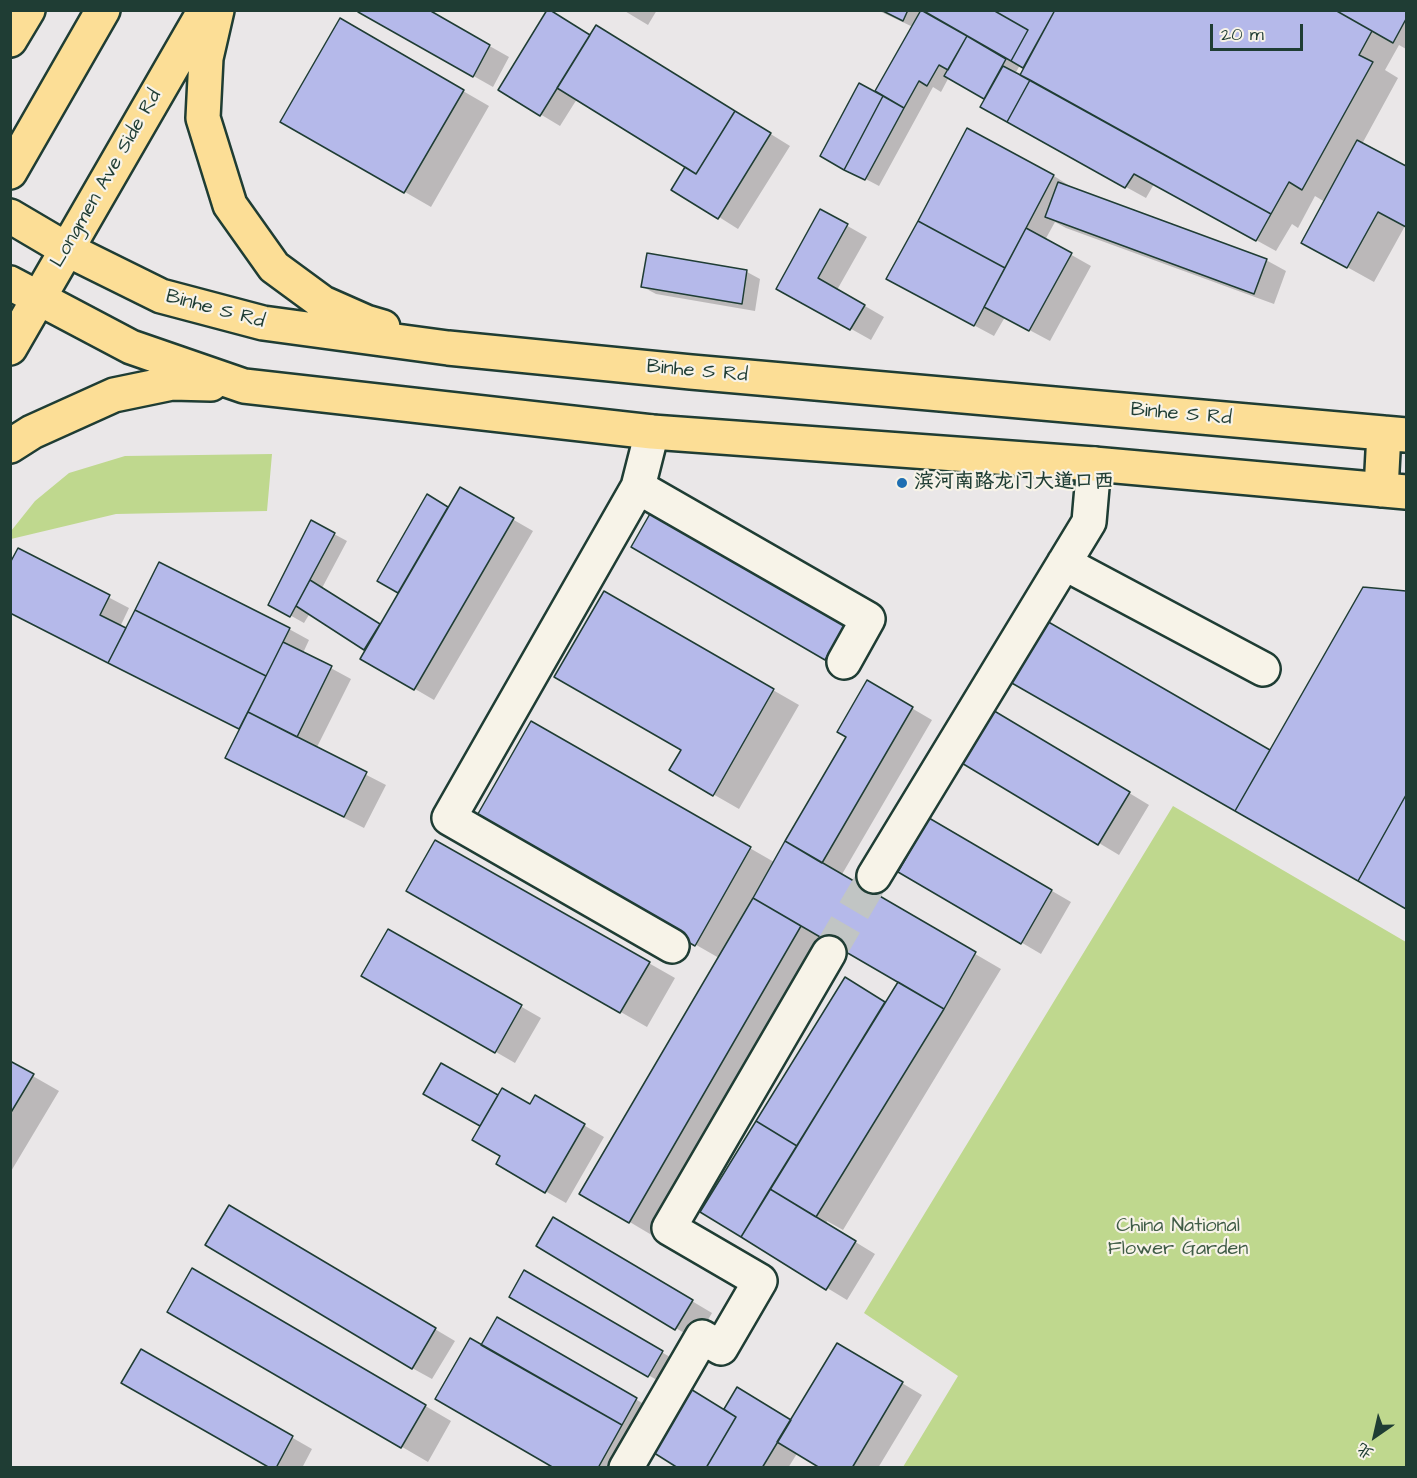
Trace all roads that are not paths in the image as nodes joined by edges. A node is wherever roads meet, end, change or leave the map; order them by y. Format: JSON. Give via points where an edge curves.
{"nodes":[{"id":1,"x":28,"y":10,"type":"edge"},
{"id":2,"x":103,"y":10,"type":"edge"},
{"id":3,"x":205,"y":10,"type":"edge"},
{"id":4,"x":217,"y":10,"type":"edge"},
{"id":5,"x":10,"y":40,"type":"edge"},
{"id":6,"x":10,"y":172,"type":"edge"},
{"id":7,"x":10,"y":216,"type":"edge"},
{"id":8,"x":66,"y":249,"type":"junction"},
{"id":9,"x":24,"y":290,"type":"edge"},
{"id":10,"x":10,"y":348,"type":"edge"},
{"id":11,"x":448,"y":348,"type":"junction"},
{"id":12,"x":244,"y":386,"type":"junction"},
{"id":13,"x":652,"y":432,"type":"junction"},
{"id":14,"x":1396,"y":434,"type":"edge"},
{"id":15,"x":10,"y":446,"type":"edge"},
{"id":16,"x":1094,"y":464,"type":"junction"},
{"id":17,"x":638,"y":487,"type":"junction"},
{"id":18,"x":1394,"y":491,"type":"edge"},
{"id":19,"x":1065,"y":563,"type":"junction"},
{"id":20,"x":844,"y":662,"type":"dead end"},
{"id":21,"x":1263,"y":669,"type":"dead end"},
{"id":22,"x":874,"y":876,"type":"tunnel mouth"},
{"id":23,"x":672,"y":946,"type":"dead end"},
{"id":24,"x":829,"y":953,"type":"tunnel mouth"},
{"id":25,"x":626,"y":1467,"type":"edge"}],
"edges":[{"from":1,"to":5,"type":"main road"},
{"from":2,"to":6,"type":"main road"},
{"from":3,"to":8,"type":"main road","name":"Longmen Ave Side Rd"},
{"from":4,"to":11,"type":"main road","via":[[206,58],[203,118],[230,205],[274,267],[323,303],[366,322]]},
{"from":7,"to":8,"type":"main road","name":"Binhe S Rd"},
{"from":8,"to":9,"type":"main road","name":"Longmen Ave Side Rd"},
{"from":8,"to":11,"type":"main road","name":"Binhe S Rd","via":[[161,296],[263,323]]},
{"from":9,"to":10,"type":"main road","name":"Longmen Ave Side Rd"},
{"from":9,"to":12,"type":"main road","via":[[131,347]]},
{"from":11,"to":14,"type":"main road","name":"Binhe S Rd"},
{"from":12,"to":13,"type":"main road"},
{"from":12,"to":15,"type":"main road","via":[[172,383],[114,395]]},
{"from":13,"to":16,"type":"main road"},
{"from":13,"to":17,"type":"lane"},
{"from":14,"to":18,"type":"main road"},
{"from":16,"to":18,"type":"main road"},
{"from":16,"to":19,"type":"lane","via":[[1089,522]]},
{"from":17,"to":20,"type":"lane","via":[[868,619]]},
{"from":17,"to":23,"type":"lane","via":[[449,818]]},
{"from":19,"to":21,"type":"lane"},
{"from":19,"to":22,"type":"lane"},
{"from":24,"to":25,"type":"lane","via":[[669,1228],[760,1281],[721,1348],[702,1337]]}]}
